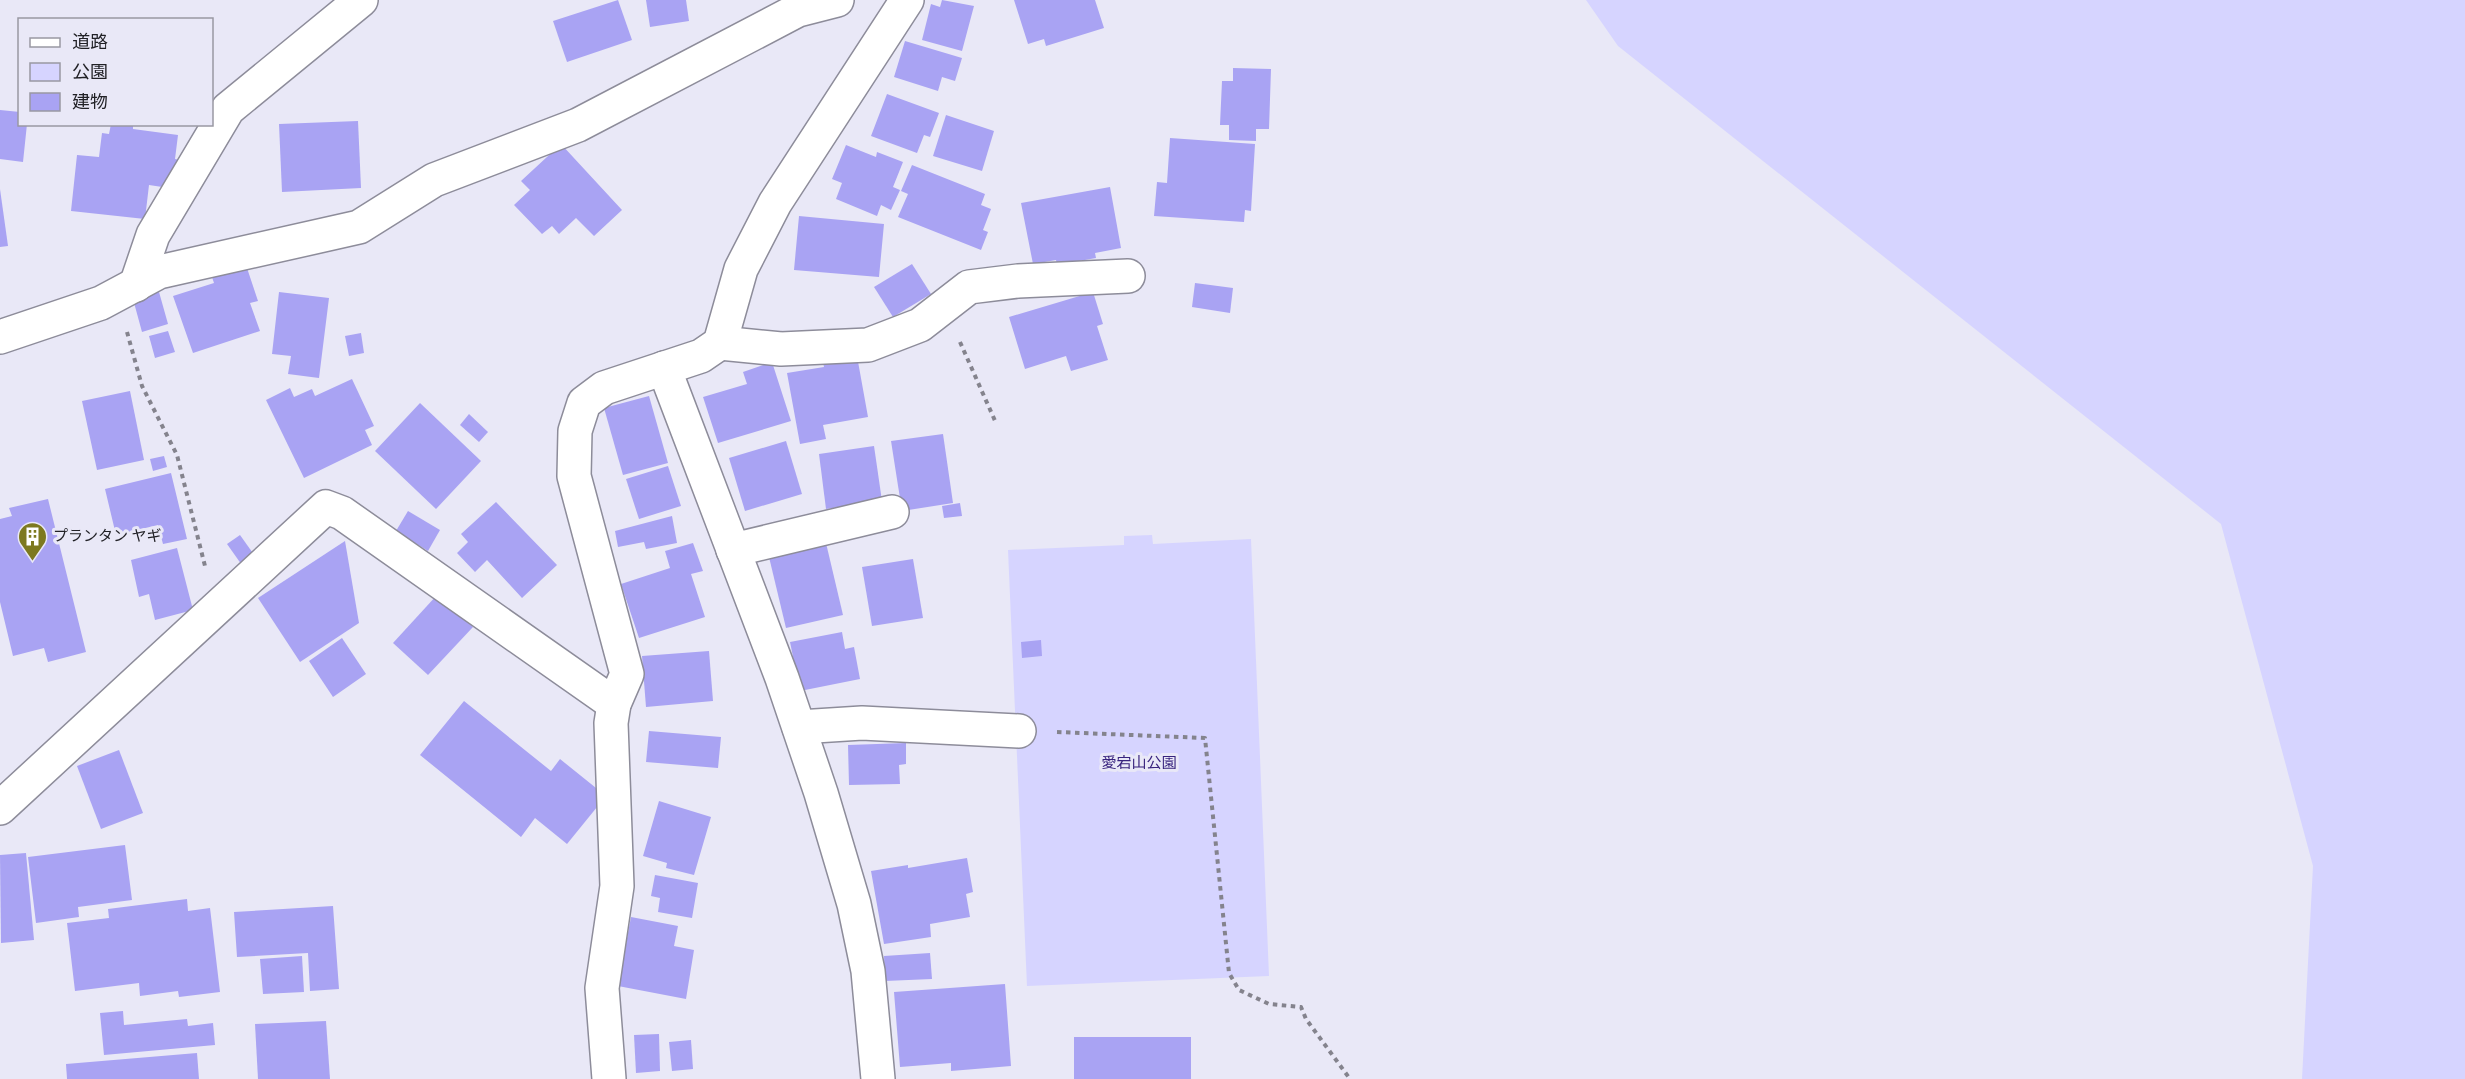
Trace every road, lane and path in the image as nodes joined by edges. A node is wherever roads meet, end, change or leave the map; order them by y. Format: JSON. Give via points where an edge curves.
{"nodes":[{"id":1,"x":361,"y":0,"type":"edge"},
{"id":2,"x":837,"y":0,"type":"edge"},
{"id":3,"x":907,"y":0,"type":"edge"},
{"id":4,"x":1128,"y":276,"type":"dead end"},
{"id":5,"x":127,"y":289,"type":"junction"},
{"id":6,"x":944,"y":307,"type":"junction"},
{"id":7,"x":0,"y":337,"type":"edge"},
{"id":8,"x":720,"y":343,"type":"junction"},
{"id":9,"x":664,"y":368,"type":"junction"},
{"id":10,"x":996,"y":423,"type":"dead end"},
{"id":11,"x":892,"y":512,"type":"dead end"},
{"id":12,"x":733,"y":550,"type":"junction"},
{"id":13,"x":216,"y":609,"type":"junction"},
{"id":14,"x":614,"y":704,"type":"junction"},
{"id":15,"x":799,"y":727,"type":"junction"},
{"id":16,"x":1019,"y":731,"type":"joint"},
{"id":17,"x":0,"y":808,"type":"edge"},
{"id":18,"x":609,"y":1079,"type":"edge"},
{"id":19,"x":878,"y":1079,"type":"edge"},
{"id":20,"x":1350,"y":1079,"type":"edge"}],
"edges":[{"from":1,"to":5,"type":"street","via":[[228,109],[153,235]]},
{"from":2,"to":5,"type":"street","via":[[798,10],[578,125],[434,180],[359,227],[159,272]]},
{"from":3,"to":8,"type":"street","via":[[775,203],[741,269]]},
{"from":4,"to":6,"type":"street","via":[[969,287]]},
{"from":5,"to":7,"type":"street","via":[[101,303]]},
{"from":5,"to":13,"type":"path","via":[[129,343],[142,386],[177,455]]},
{"from":6,"to":8,"type":"street","via":[[920,325],[868,345],[781,349]]},
{"from":6,"to":10,"type":"path"},
{"from":8,"to":9,"type":"street","via":[[701,356]]},
{"from":9,"to":12,"type":"street"},
{"from":9,"to":14,"type":"street","via":[[604,388],[584,403],[575,430],[574,476],[627,674]]},
{"from":11,"to":12,"type":"street"},
{"from":12,"to":15,"type":"street"},
{"from":13,"to":14,"type":"street","via":[[326,507],[342,513]]},
{"from":13,"to":17,"type":"street"},
{"from":14,"to":18,"type":"street","via":[[611,723],[617,886],[602,988]]},
{"from":15,"to":16,"type":"street","via":[[862,723]]},
{"from":15,"to":19,"type":"street","via":[[854,904],[868,971]]},
{"from":16,"to":20,"type":"path","via":[[1205,738],[1229,973],[1239,990],[1269,1004],[1301,1007]]}]}
